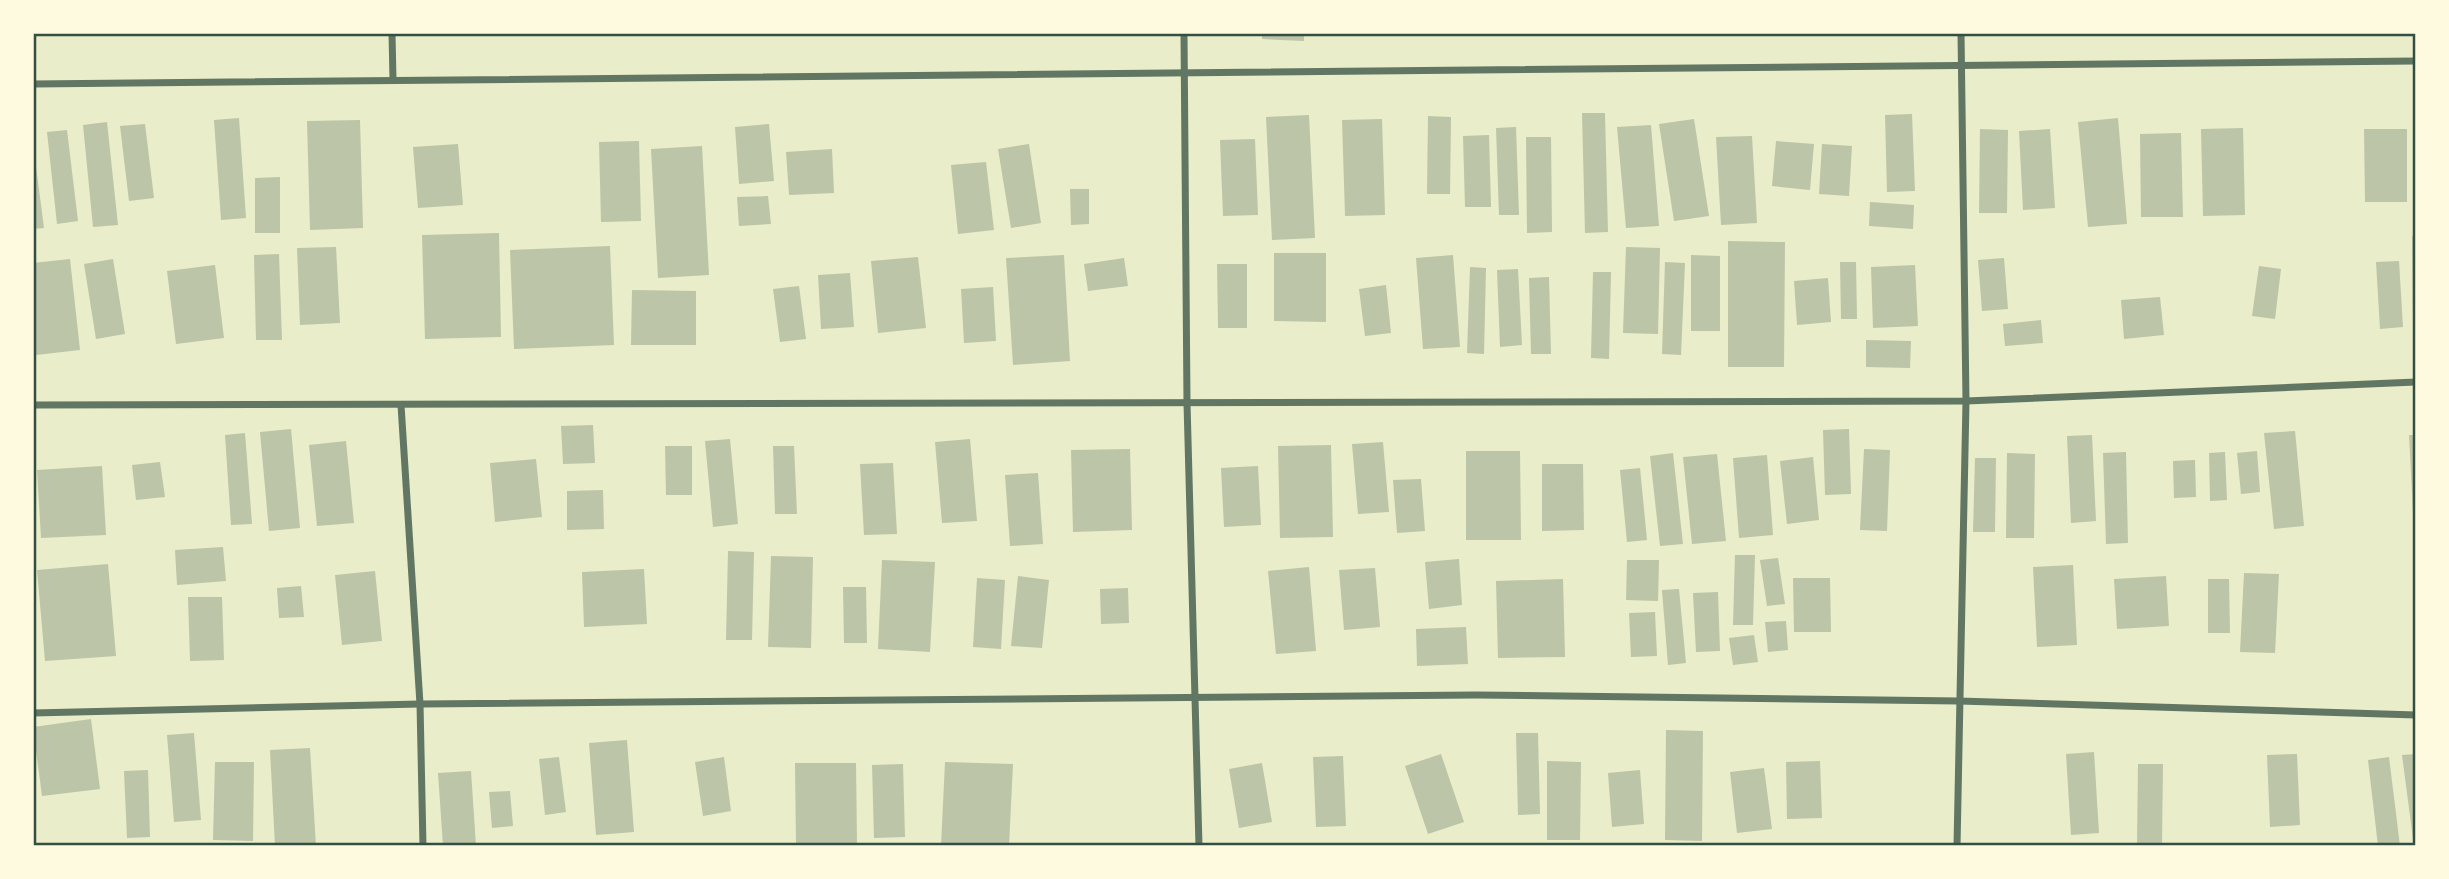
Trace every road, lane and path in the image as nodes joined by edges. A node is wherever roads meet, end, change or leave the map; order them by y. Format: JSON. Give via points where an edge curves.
{"nodes":[{"id":1,"x":392,"y":33,"type":"edge"},
{"id":2,"x":1184,"y":33,"type":"edge"},
{"id":3,"x":1961,"y":33,"type":"edge"},
{"id":4,"x":2416,"y":61,"type":"edge"},
{"id":5,"x":1961,"y":65,"type":"junction"},
{"id":6,"x":1185,"y":73,"type":"junction"},
{"id":7,"x":393,"y":80,"type":"junction"},
{"id":8,"x":33,"y":84,"type":"edge"},
{"id":9,"x":2416,"y":382,"type":"edge"},
{"id":10,"x":1966,"y":401,"type":"junction"},
{"id":11,"x":1187,"y":403,"type":"junction"},
{"id":12,"x":33,"y":405,"type":"edge"},
{"id":13,"x":401,"y":405,"type":"junction"},
{"id":14,"x":1193,"y":697,"type":"junction"},
{"id":15,"x":1959,"y":701,"type":"junction"},
{"id":16,"x":420,"y":704,"type":"junction"},
{"id":17,"x":33,"y":713,"type":"edge"},
{"id":18,"x":2416,"y":715,"type":"edge"},
{"id":19,"x":423,"y":846,"type":"edge"},
{"id":20,"x":1199,"y":846,"type":"edge"},
{"id":21,"x":1957,"y":846,"type":"edge"}],
"edges":[{"from":1,"to":7,"type":"street"},
{"from":2,"to":6,"type":"street"},
{"from":3,"to":5,"type":"street"},
{"from":4,"to":5,"type":"street"},
{"from":5,"to":6,"type":"street"},
{"from":5,"to":10,"type":"street"},
{"from":6,"to":7,"type":"street"},
{"from":6,"to":11,"type":"street"},
{"from":7,"to":8,"type":"street"},
{"from":9,"to":10,"type":"street"},
{"from":10,"to":11,"type":"street"},
{"from":10,"to":15,"type":"street"},
{"from":11,"to":13,"type":"street"},
{"from":11,"to":14,"type":"street"},
{"from":12,"to":13,"type":"street"},
{"from":13,"to":16,"type":"street"},
{"from":14,"to":15,"type":"street"},
{"from":14,"to":16,"type":"street"},
{"from":14,"to":20,"type":"street"},
{"from":15,"to":18,"type":"street"},
{"from":15,"to":21,"type":"street"},
{"from":16,"to":17,"type":"street"},
{"from":16,"to":19,"type":"street"}]}
